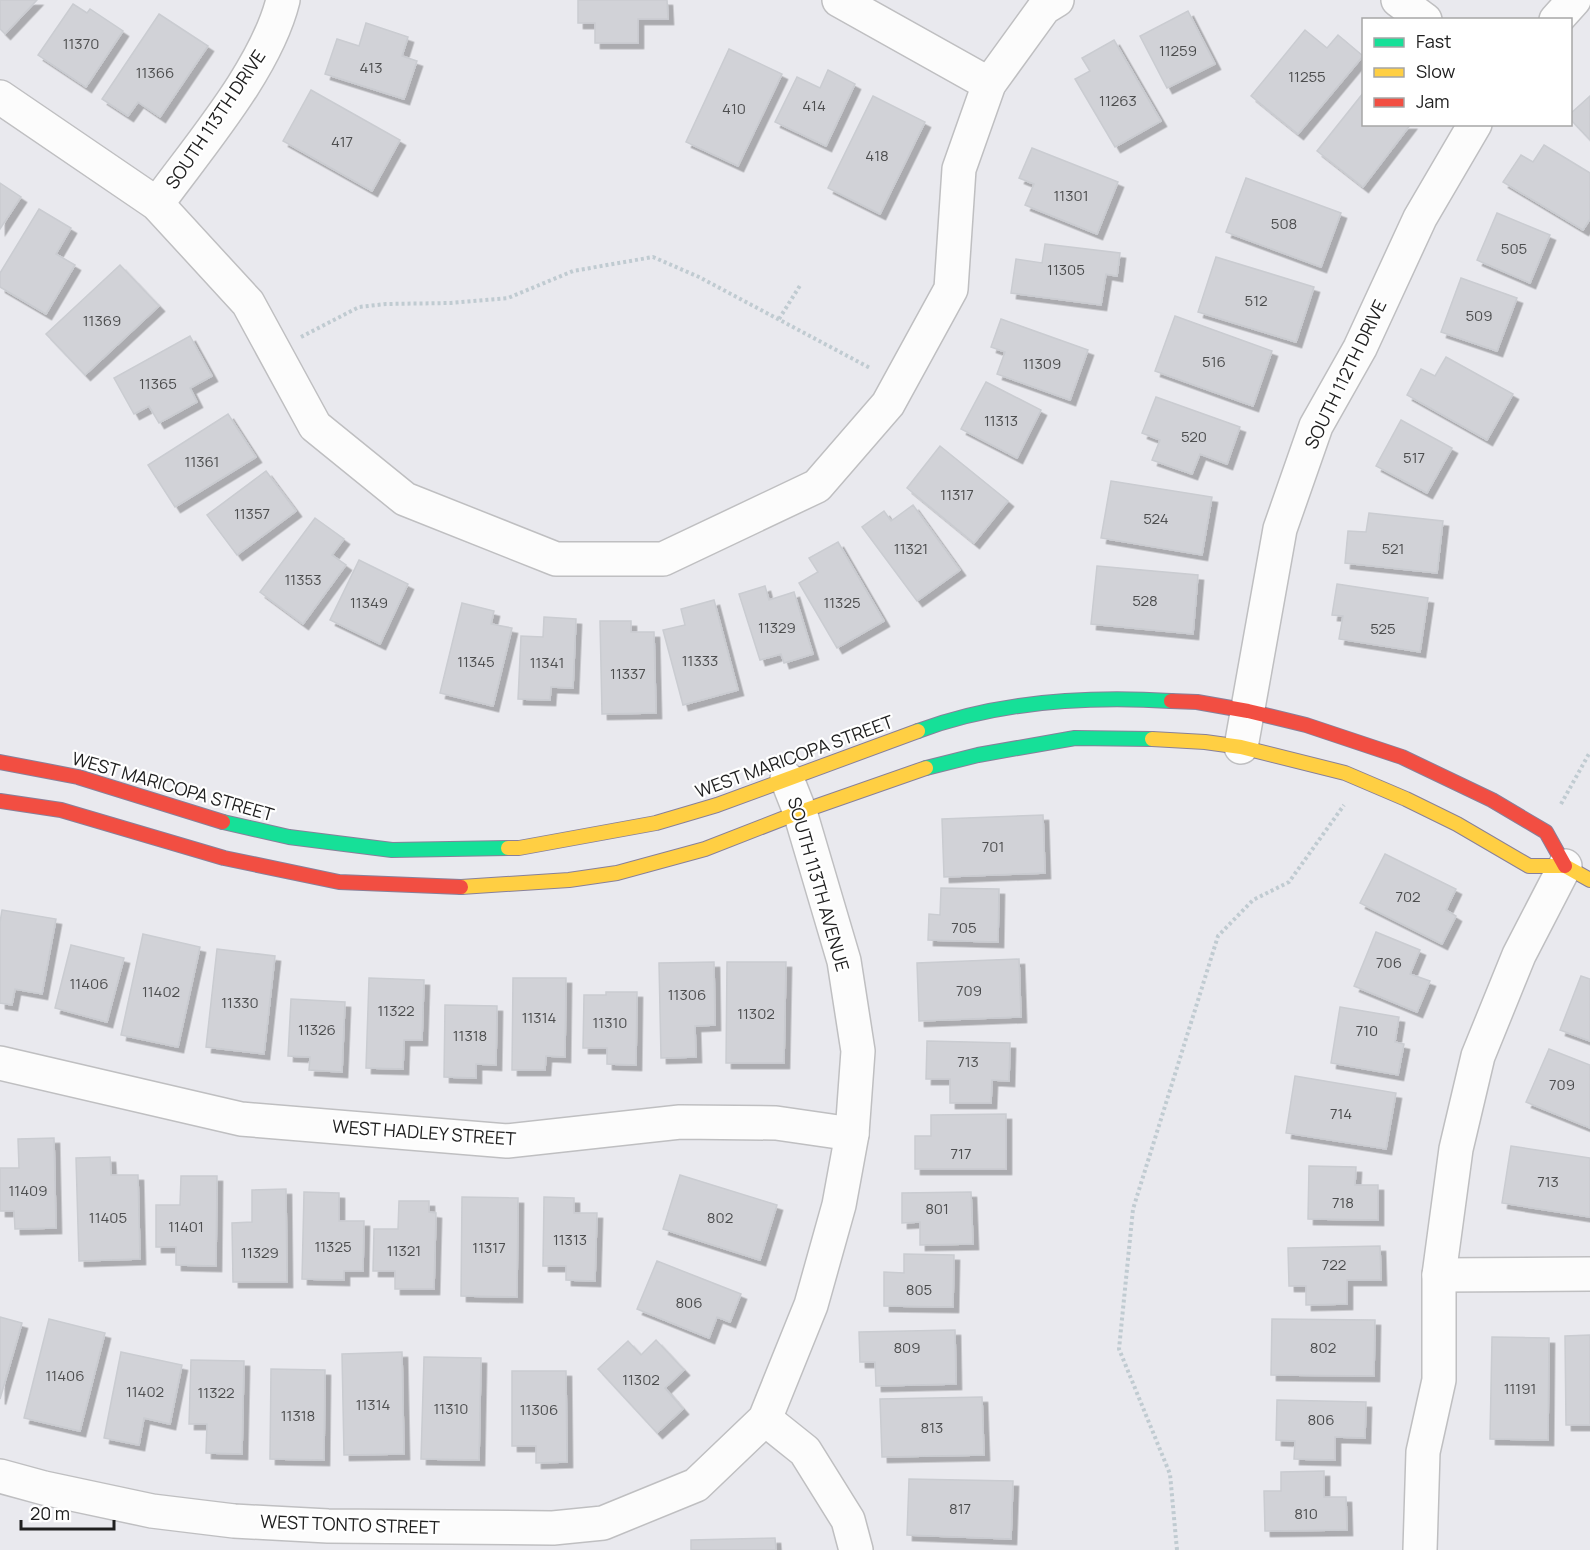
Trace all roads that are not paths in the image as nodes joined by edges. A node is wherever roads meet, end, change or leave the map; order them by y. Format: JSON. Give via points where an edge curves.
{"nodes":[{"id":1,"x":283,"y":0,"type":"edge"},
{"id":2,"x":839,"y":0,"type":"edge"},
{"id":3,"x":1057,"y":0,"type":"edge"},
{"id":4,"x":1398,"y":0,"type":"edge"},
{"id":5,"x":1574,"y":0,"type":"edge"},
{"id":6,"x":1422,"y":18,"type":"edge"},
{"id":7,"x":1558,"y":18,"type":"edge"},
{"id":8,"x":990,"y":84,"type":"junction"},
{"id":9,"x":0,"y":97,"type":"edge"},
{"id":10,"x":1474,"y":126,"type":"edge"},
{"id":11,"x":157,"y":204,"type":"junction"},
{"id":12,"x":1248,"y":711,"type":"junction"},
{"id":13,"x":1241,"y":747,"type":"junction"},
{"id":14,"x":0,"y":762,"type":"edge"},
{"id":15,"x":788,"y":779,"type":"junction"},
{"id":16,"x":0,"y":801,"type":"edge"},
{"id":17,"x":800,"y":812,"type":"junction"},
{"id":18,"x":1577,"y":873,"type":"edge"},
{"id":19,"x":0,"y":1063,"type":"edge"},
{"id":20,"x":852,"y":1134,"type":"junction"},
{"id":21,"x":1590,"y":1274,"type":"edge"},
{"id":22,"x":1439,"y":1275,"type":"junction"},
{"id":23,"x":765,"y":1419,"type":"junction"},
{"id":24,"x":0,"y":1476,"type":"edge"},
{"id":25,"x":696,"y":1485,"type":"joint"},
{"id":26,"x":855,"y":1550,"type":"edge"},
{"id":27,"x":1420,"y":1550,"type":"edge"}],
"edges":[{"from":1,"to":11,"type":"street","name":"SOUTH 113TH DRIVE","via":[[260,57]]},
{"from":2,"to":8,"type":"street"},
{"from":3,"to":8,"type":"street","via":[[1044,8]]},
{"from":4,"to":6,"type":"street"},
{"from":5,"to":7,"type":"street"},
{"from":8,"to":11,"type":"street","via":[[959,169],[951,289],[888,404],[817,486],[663,560],[556,560],[405,500],[315,426],[248,303]]},
{"from":9,"to":11,"type":"street"},
{"from":10,"to":12,"type":"street","name":"SOUTH 112TH DRIVE","via":[[1420,218],[1359,348],[1316,426],[1280,529]]},
{"from":12,"to":13,"type":"street","name":"SOUTH 112TH DRIVE"},
{"from":12,"to":15,"type":"street","name":"WEST MARICOPA STREET","via":[[1197,702],[1143,699],[1055,701],[1004,708],[928,727]]},
{"from":12,"to":18,"type":"street","name":"WEST MARICOPA STREET","via":[[1315,727],[1402,757],[1492,800],[1546,832]]},
{"from":13,"to":17,"type":"street","via":[[1123,738],[1075,738],[1027,745],[927,768]]},
{"from":13,"to":18,"type":"street","via":[[1362,780],[1447,819],[1529,866]]},
{"from":14,"to":15,"type":"street","name":"WEST MARICOPA STREET","via":[[78,777],[236,826],[392,850],[519,848],[582,838],[656,824]]},
{"from":15,"to":17,"type":"street","name":"SOUTH 113TH AVENUE"},
{"from":16,"to":17,"type":"street","via":[[61,810],[224,858],[328,880],[458,887],[617,873],[705,849]]},
{"from":17,"to":20,"type":"street","name":"SOUTH 113TH AVENUE","via":[[846,972],[858,1051]]},
{"from":18,"to":22,"type":"street","via":[[1519,955],[1478,1056],[1456,1149]]},
{"from":19,"to":20,"type":"street","name":"WEST HADLEY STREET","via":[[241,1119],[507,1141],[680,1122],[776,1123]]},
{"from":20,"to":23,"type":"street","name":"SOUTH 113TH AVENUE","via":[[840,1205],[811,1305]]},
{"from":21,"to":22,"type":"street"},
{"from":22,"to":27,"type":"street","via":[[1439,1380],[1423,1452]]},
{"from":23,"to":25,"type":"street","name":"SOUTH 113TH AVENUE"},
{"from":23,"to":26,"type":"street","via":[[805,1451],[848,1520]]},
{"from":24,"to":25,"type":"street","name":"WEST TONTO STREET","via":[[152,1511],[234,1521],[352,1526],[553,1528],[603,1523]]}]}
